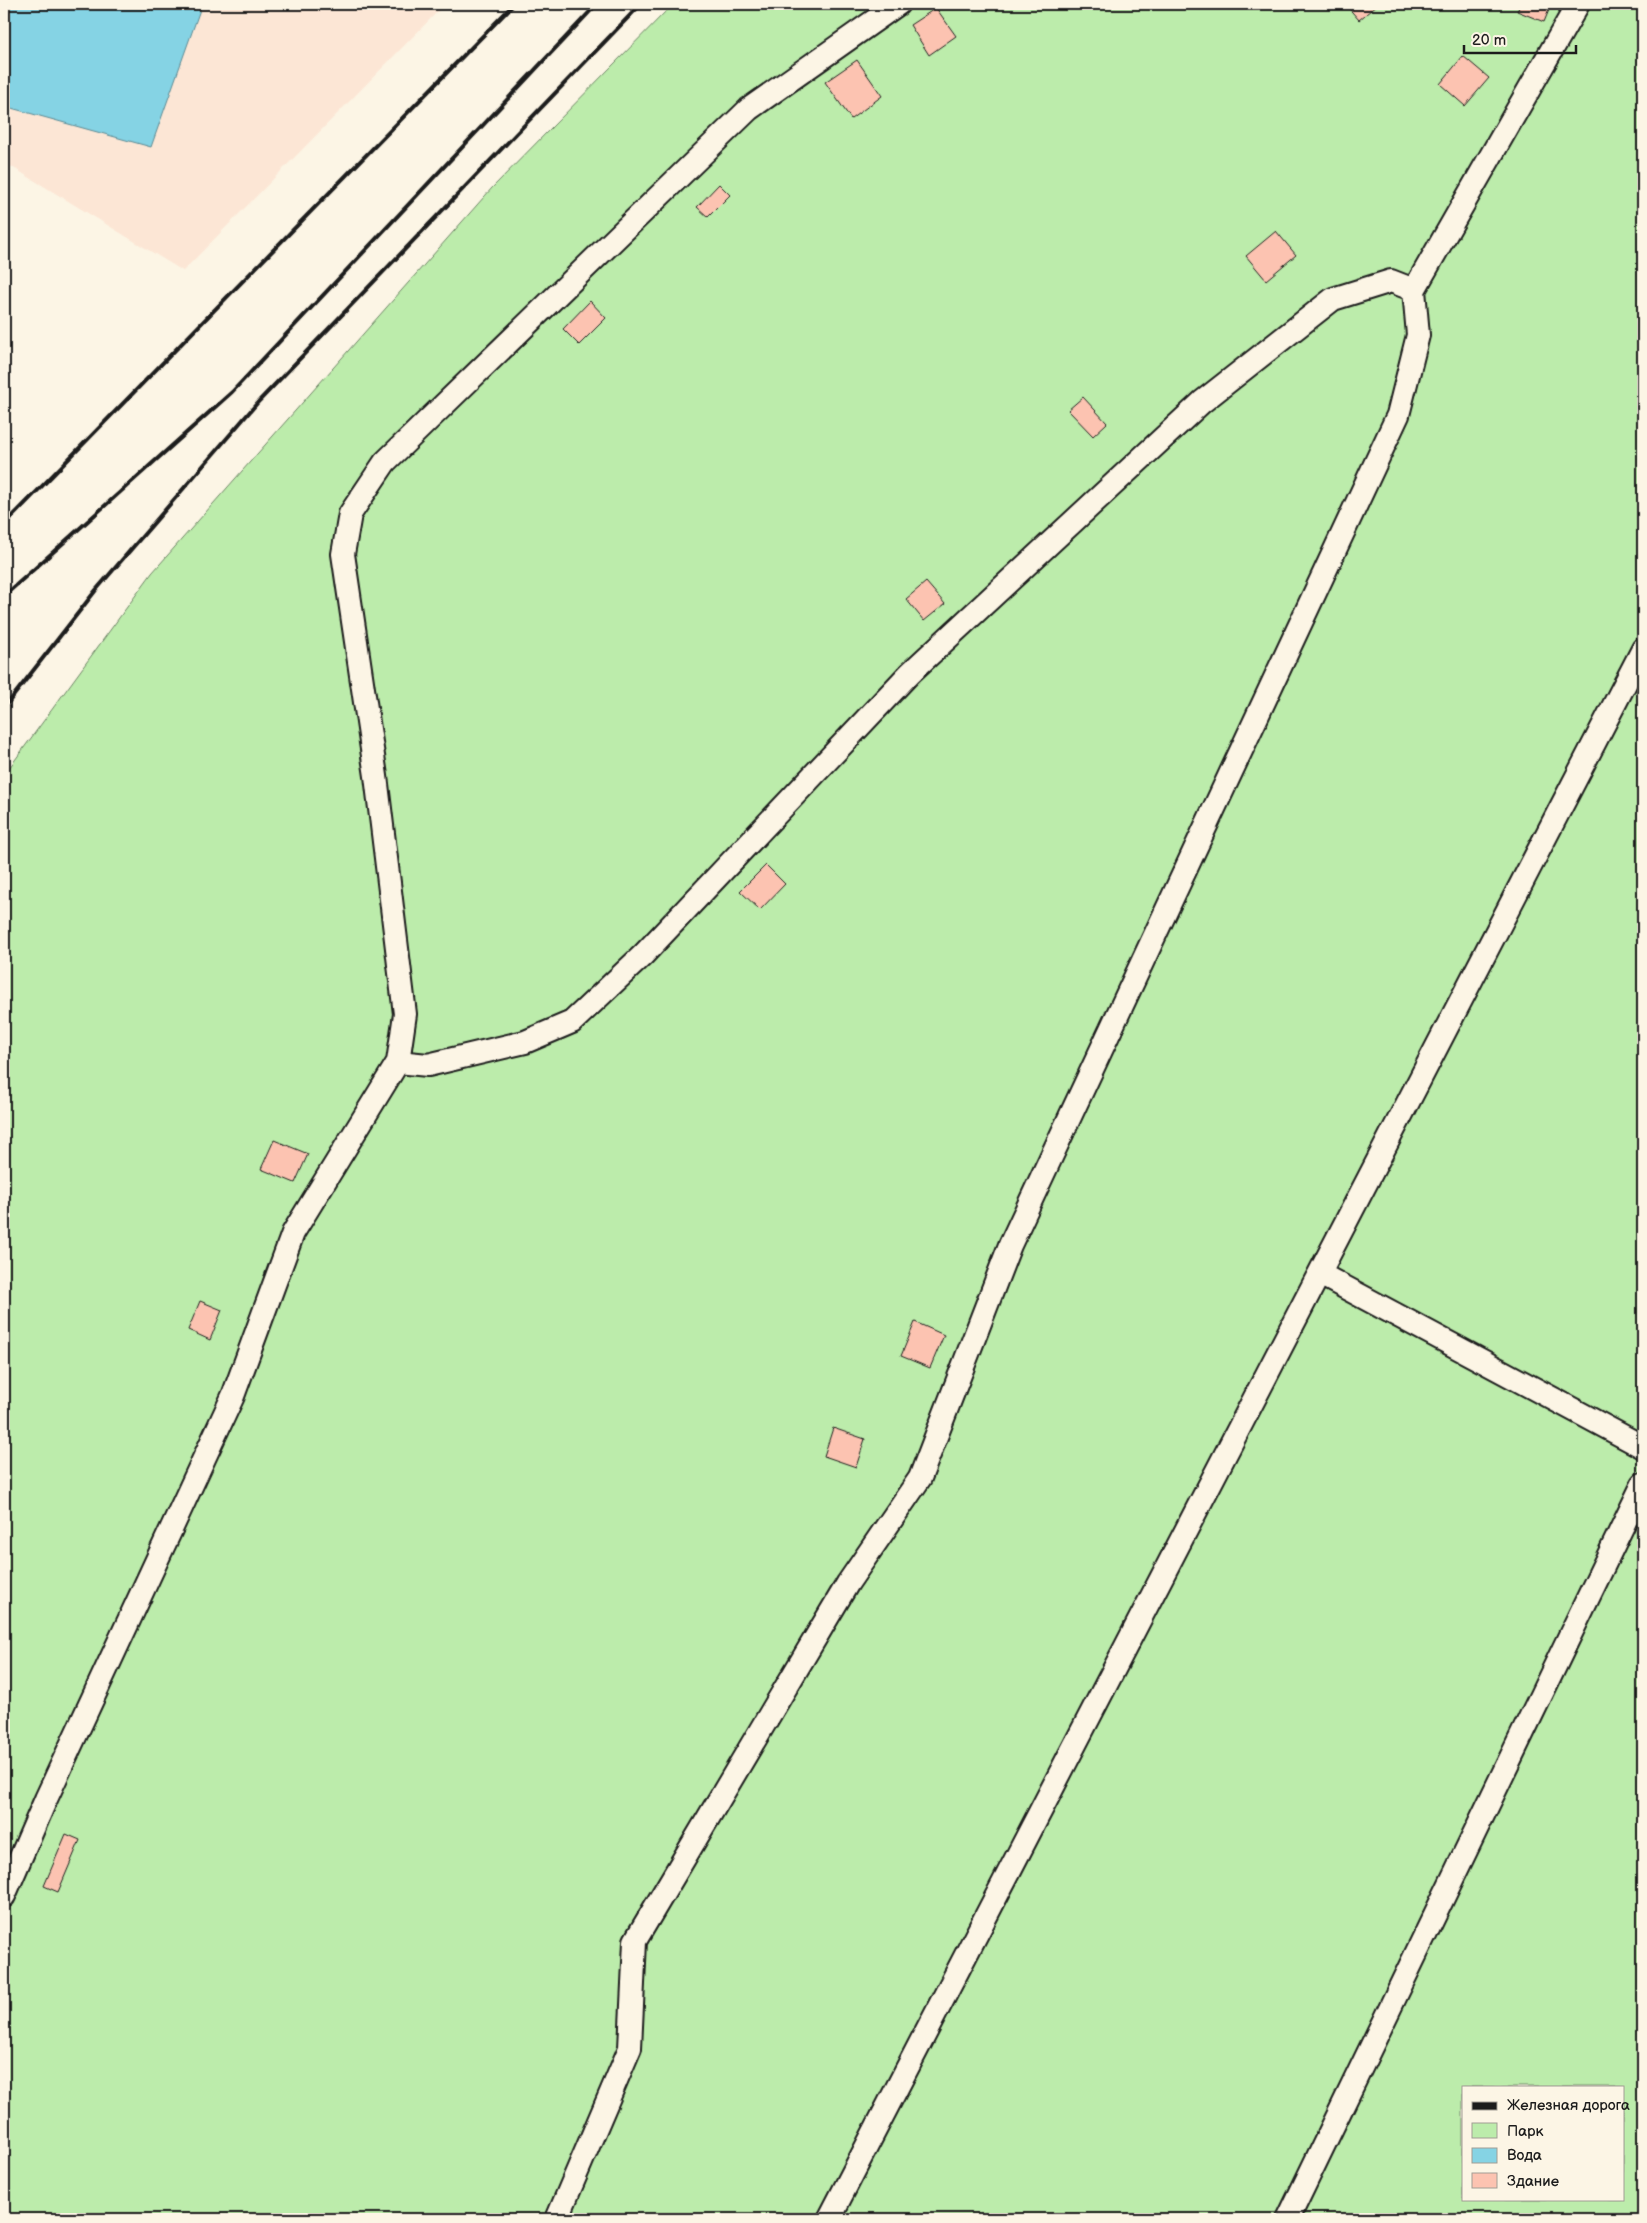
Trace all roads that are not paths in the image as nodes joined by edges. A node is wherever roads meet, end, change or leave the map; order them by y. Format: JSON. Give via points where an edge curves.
{"nodes":[{"id":1,"x":898,"y":4,"type":"edge"},
{"id":2,"x":1578,"y":4,"type":"edge"},
{"id":3,"x":1414,"y":290,"type":"junction"},
{"id":4,"x":1643,"y":649,"type":"edge"},
{"id":5,"x":398,"y":1062,"type":"junction"},
{"id":6,"x":1320,"y":1274,"type":"junction"},
{"id":7,"x":1643,"y":1447,"type":"edge"},
{"id":8,"x":1643,"y":1484,"type":"edge"},
{"id":9,"x":4,"y":1896,"type":"edge"},
{"id":10,"x":557,"y":2219,"type":"edge"},
{"id":11,"x":830,"y":2219,"type":"edge"},
{"id":12,"x":1288,"y":2219,"type":"edge"}],
"edges":[{"from":1,"to":5,"type":"lane","via":[[748,109],[385,462],[350,514],[343,554],[376,776],[405,1014]]},
{"from":2,"to":3,"type":"lane"},
{"from":3,"to":5,"type":"lane","via":[[1391,281],[1333,299],[1202,402],[910,673],[643,955],[572,1022],[525,1042],[428,1065]]},
{"from":3,"to":10,"type":"lane","via":[[1418,335],[1398,415],[1010,1245],[920,1478],[848,1583],[636,1941],[630,2048]]},
{"from":4,"to":6,"type":"lane"},
{"from":5,"to":9,"type":"lane","via":[[293,1233],[233,1396]]},
{"from":6,"to":7,"type":"lane"},
{"from":6,"to":11,"type":"lane"},
{"from":8,"to":12,"type":"lane"}]}
